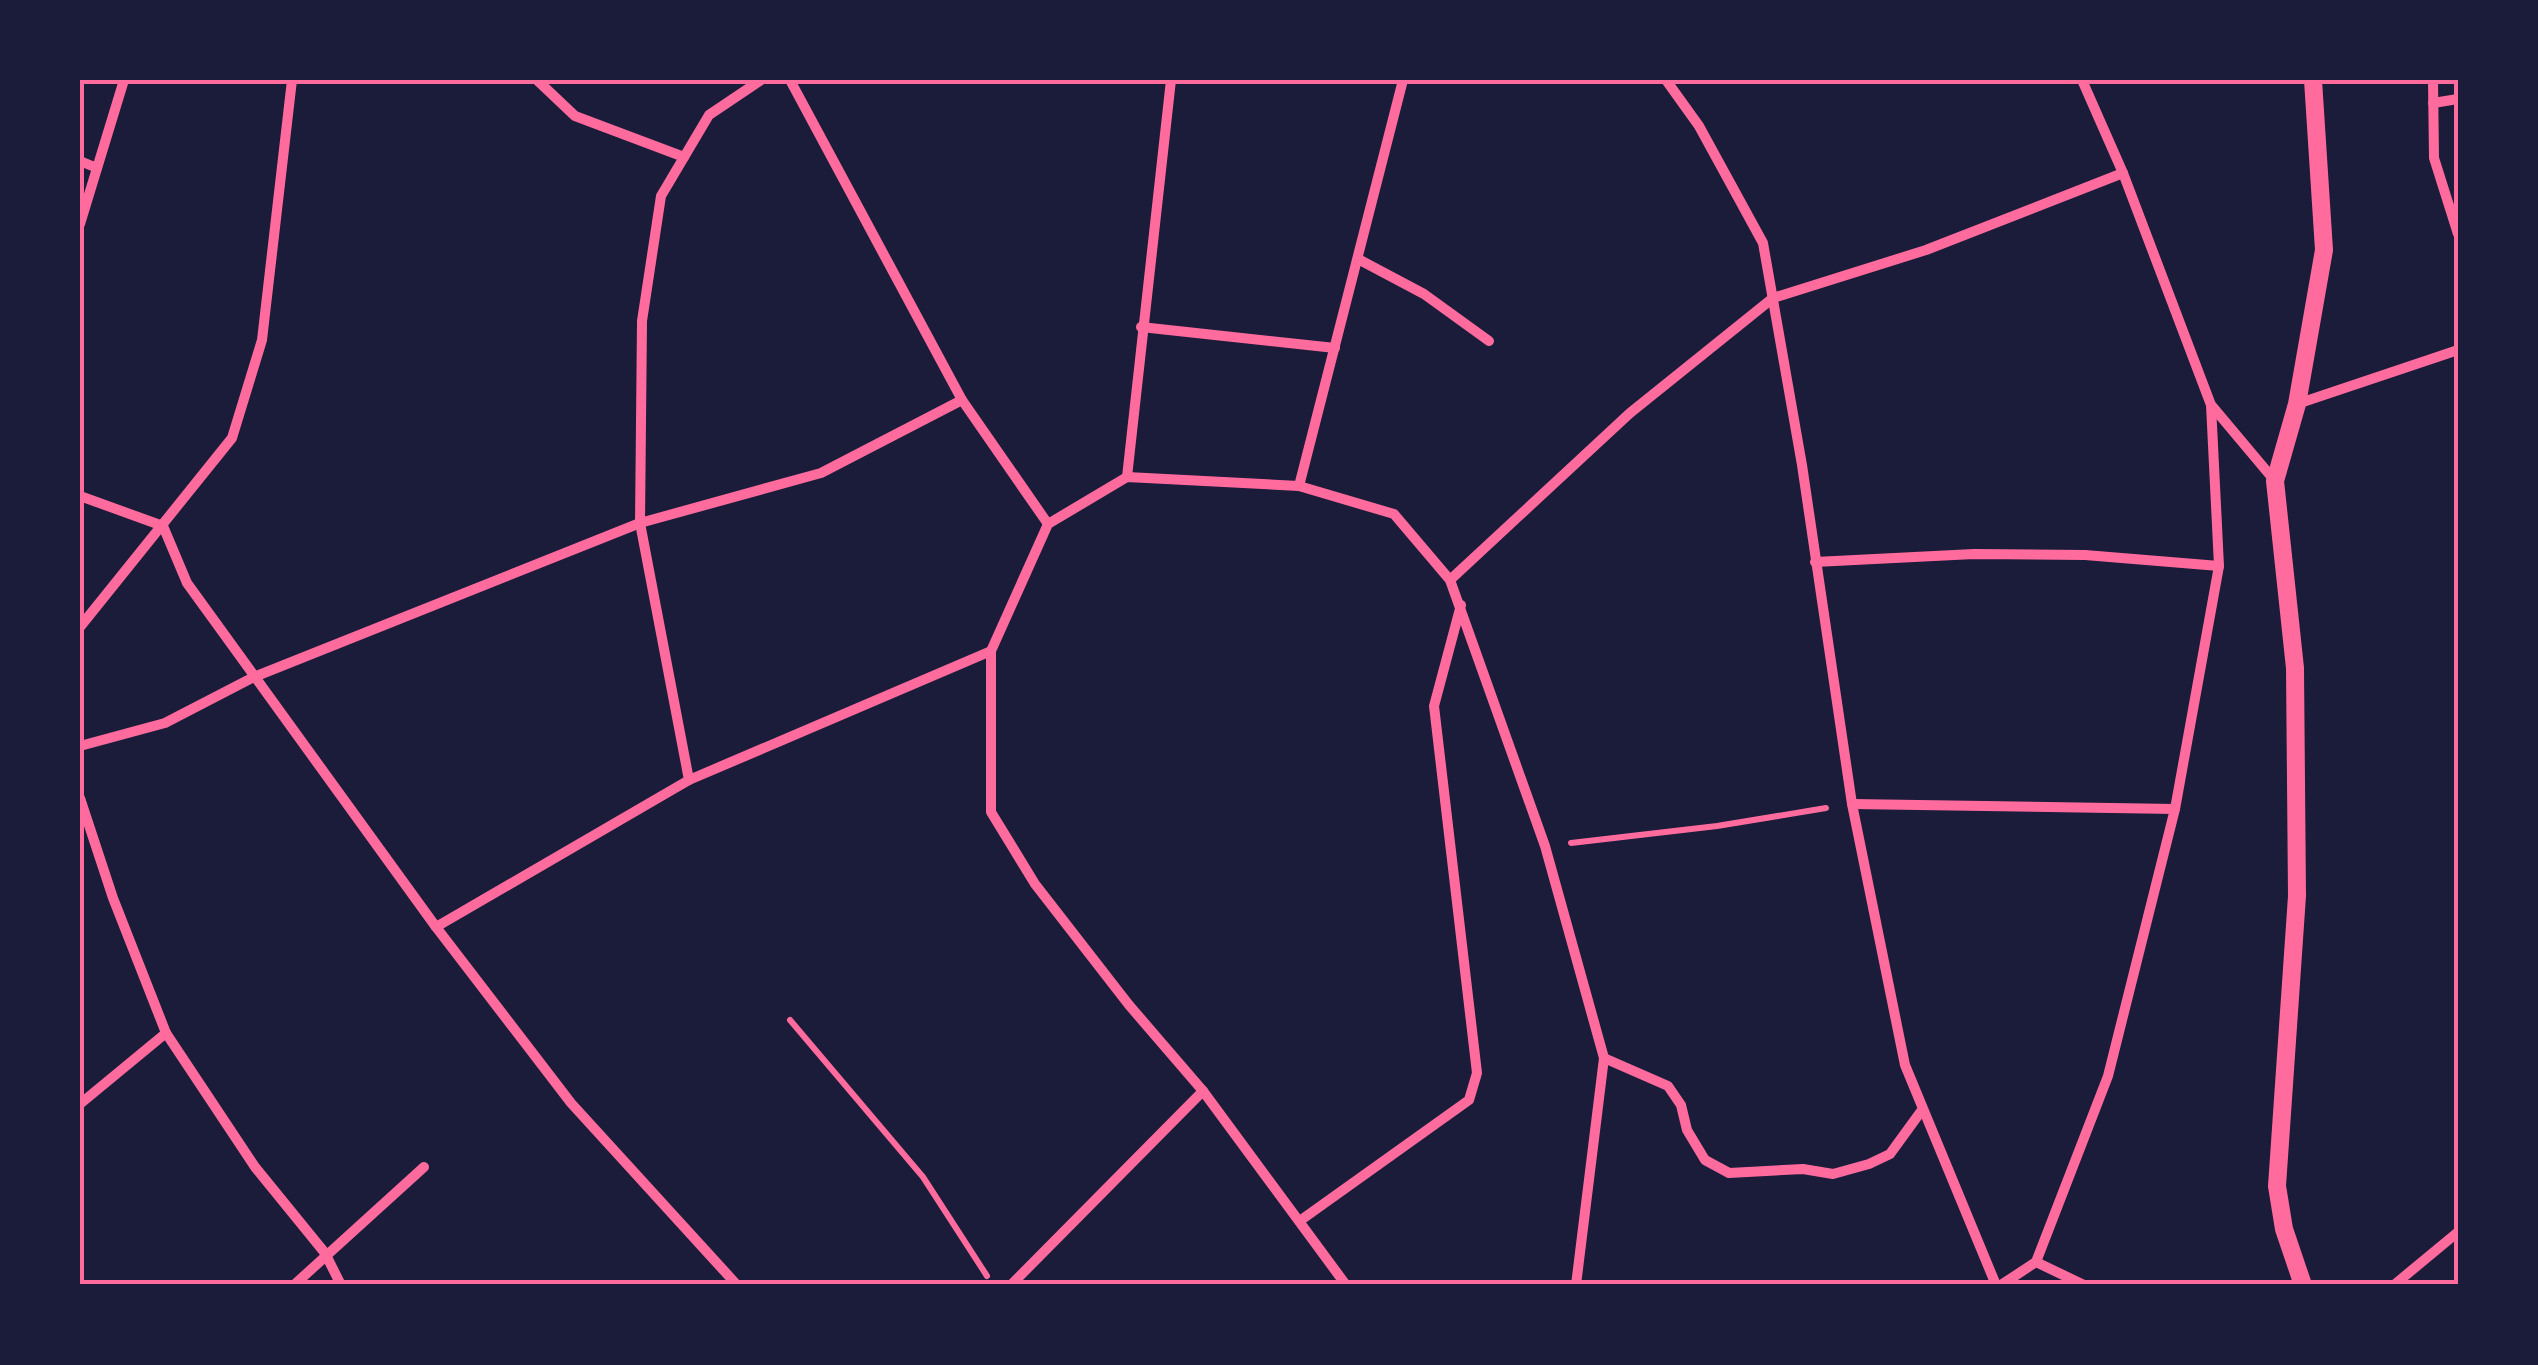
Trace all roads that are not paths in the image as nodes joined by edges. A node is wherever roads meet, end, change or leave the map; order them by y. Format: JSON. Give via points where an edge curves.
{"nodes":[{"id":1,"x":124,"y":80,"type":"edge"},
{"id":2,"x":292,"y":80,"type":"edge"},
{"id":3,"x":538,"y":80,"type":"edge"},
{"id":4,"x":760,"y":80,"type":"edge"},
{"id":5,"x":790,"y":80,"type":"edge"},
{"id":6,"x":1171,"y":80,"type":"edge"},
{"id":7,"x":1403,"y":80,"type":"edge"},
{"id":8,"x":1666,"y":80,"type":"edge"},
{"id":9,"x":2082,"y":80,"type":"edge"},
{"id":10,"x":2313,"y":80,"type":"edge"},
{"id":11,"x":2433,"y":80,"type":"edge"},
{"id":12,"x":2458,"y":98,"type":"edge"},
{"id":13,"x":2433,"y":103,"type":"junction"},
{"id":14,"x":684,"y":156,"type":"junction"},
{"id":15,"x":80,"y":161,"type":"edge"},
{"id":16,"x":97,"y":168,"type":"junction"},
{"id":17,"x":2124,"y":172,"type":"junction"},
{"id":18,"x":80,"y":224,"type":"edge"},
{"id":19,"x":2458,"y":234,"type":"edge"},
{"id":20,"x":1358,"y":258,"type":"junction"},
{"id":21,"x":1773,"y":298,"type":"junction"},
{"id":22,"x":1141,"y":327,"type":"junction"},
{"id":23,"x":1489,"y":341,"type":"dead end"},
{"id":24,"x":1334,"y":348,"type":"junction"},
{"id":25,"x":2458,"y":350,"type":"edge"},
{"id":26,"x":962,"y":400,"type":"junction"},
{"id":27,"x":2298,"y":404,"type":"junction"},
{"id":28,"x":2212,"y":405,"type":"junction"},
{"id":29,"x":1126,"y":476,"type":"junction"},
{"id":30,"x":2275,"y":481,"type":"junction"},
{"id":31,"x":1300,"y":486,"type":"junction"},
{"id":32,"x":80,"y":496,"type":"edge"},
{"id":33,"x":640,"y":523,"type":"junction"},
{"id":34,"x":1048,"y":524,"type":"junction"},
{"id":35,"x":163,"y":526,"type":"junction"},
{"id":36,"x":1815,"y":562,"type":"junction"},
{"id":37,"x":2219,"y":566,"type":"junction"},
{"id":38,"x":1450,"y":580,"type":"junction"},
{"id":39,"x":1461,"y":604,"type":"junction"},
{"id":40,"x":80,"y":627,"type":"edge"},
{"id":41,"x":991,"y":651,"type":"junction"},
{"id":42,"x":254,"y":678,"type":"junction"},
{"id":43,"x":80,"y":746,"type":"edge"},
{"id":44,"x":688,"y":780,"type":"junction"},
{"id":45,"x":80,"y":798,"type":"edge"},
{"id":46,"x":1852,"y":804,"type":"junction"},
{"id":47,"x":2175,"y":809,"type":"junction"},
{"id":48,"x":436,"y":928,"type":"junction"},
{"id":49,"x":166,"y":1034,"type":"junction"},
{"id":50,"x":1604,"y":1058,"type":"junction"},
{"id":51,"x":1203,"y":1092,"type":"junction"},
{"id":52,"x":80,"y":1104,"type":"edge"},
{"id":53,"x":1922,"y":1110,"type":"junction"},
{"id":54,"x":424,"y":1167,"type":"dead end"},
{"id":55,"x":1301,"y":1220,"type":"junction"},
{"id":56,"x":2458,"y":1232,"type":"edge"},
{"id":57,"x":326,"y":1254,"type":"junction"},
{"id":58,"x":2036,"y":1262,"type":"junction"},
{"id":59,"x":294,"y":1285,"type":"edge"},
{"id":60,"x":342,"y":1285,"type":"edge"},
{"id":61,"x":736,"y":1285,"type":"edge"},
{"id":62,"x":1012,"y":1285,"type":"edge"},
{"id":63,"x":1346,"y":1285,"type":"edge"},
{"id":64,"x":1576,"y":1285,"type":"edge"},
{"id":65,"x":1998,"y":1285,"type":"edge"},
{"id":66,"x":2084,"y":1285,"type":"edge"},
{"id":67,"x":2303,"y":1285,"type":"edge"},
{"id":68,"x":2394,"y":1285,"type":"edge"}],
"edges":[{"from":1,"to":16,"type":"street"},
{"from":2,"to":35,"type":"street","via":[[262,340],[232,438]]},
{"from":3,"to":14,"type":"street","via":[[575,116]]},
{"from":4,"to":14,"type":"street","via":[[709,115]]},
{"from":5,"to":26,"type":"street"},
{"from":6,"to":22,"type":"street"},
{"from":7,"to":20,"type":"street"},
{"from":8,"to":21,"type":"street","via":[[1763,243]]},
{"from":9,"to":17,"type":"street"},
{"from":10,"to":27,"type":"street","via":[[2324,250]]},
{"from":11,"to":13,"type":"street"},
{"from":12,"to":13,"type":"street"},
{"from":13,"to":19,"type":"street","via":[[2434,158]]},
{"from":14,"to":33,"type":"street","via":[[661,196],[642,322]]},
{"from":15,"to":16,"type":"street"},
{"from":16,"to":18,"type":"street"},
{"from":17,"to":21,"type":"street","via":[[1926,250]]},
{"from":17,"to":28,"type":"street"},
{"from":20,"to":23,"type":"street"},
{"from":20,"to":24,"type":"street"},
{"from":21,"to":36,"type":"street"},
{"from":21,"to":38,"type":"street","via":[[1630,412]]},
{"from":22,"to":24,"type":"street"},
{"from":22,"to":29,"type":"street"},
{"from":24,"to":31,"type":"street"},
{"from":25,"to":27,"type":"street"},
{"from":26,"to":33,"type":"street","via":[[821,473]]},
{"from":26,"to":34,"type":"street"},
{"from":27,"to":30,"type":"street"},
{"from":28,"to":30,"type":"street"},
{"from":28,"to":37,"type":"street"},
{"from":29,"to":31,"type":"street"},
{"from":29,"to":34,"type":"street"},
{"from":30,"to":67,"type":"street","via":[[2294,668],[2297,896],[2277,1186]]},
{"from":31,"to":38,"type":"street","via":[[1394,514]]},
{"from":32,"to":35,"type":"street"},
{"from":33,"to":42,"type":"street"},
{"from":33,"to":44,"type":"street"},
{"from":34,"to":41,"type":"street"},
{"from":35,"to":40,"type":"street"},
{"from":35,"to":42,"type":"street","via":[[187,583]]},
{"from":36,"to":37,"type":"street","via":[[2085,554]]},
{"from":36,"to":46,"type":"street"},
{"from":37,"to":47,"type":"street"},
{"from":38,"to":39,"type":"street"},
{"from":39,"to":50,"type":"street","via":[[1545,846]]},
{"from":39,"to":55,"type":"street","via":[[1434,706],[1478,1073],[1469,1100]]},
{"from":41,"to":44,"type":"street"},
{"from":41,"to":51,"type":"street","via":[[991,812],[1035,884]]},
{"from":42,"to":43,"type":"street","via":[[165,723]]},
{"from":42,"to":48,"type":"street"},
{"from":44,"to":48,"type":"street"},
{"from":45,"to":49,"type":"street"},
{"from":46,"to":47,"type":"street"},
{"from":46,"to":53,"type":"street","via":[[1905,1065]]},
{"from":47,"to":58,"type":"street","via":[[2108,1076]]},
{"from":48,"to":61,"type":"street","via":[[571,1104]]},
{"from":49,"to":52,"type":"street"},
{"from":49,"to":57,"type":"street","via":[[255,1167]]},
{"from":50,"to":53,"type":"street","via":[[1668,1086],[1705,1160],[1729,1173],[1802,1168],[1833,1174],[1869,1164],[1890,1154]]},
{"from":50,"to":64,"type":"street"},
{"from":51,"to":55,"type":"street"},
{"from":51,"to":62,"type":"street"},
{"from":53,"to":65,"type":"street"},
{"from":54,"to":57,"type":"street"},
{"from":55,"to":63,"type":"street"},
{"from":56,"to":68,"type":"street"},
{"from":57,"to":59,"type":"street"},
{"from":57,"to":60,"type":"street"},
{"from":58,"to":65,"type":"street"},
{"from":58,"to":66,"type":"street"}]}
